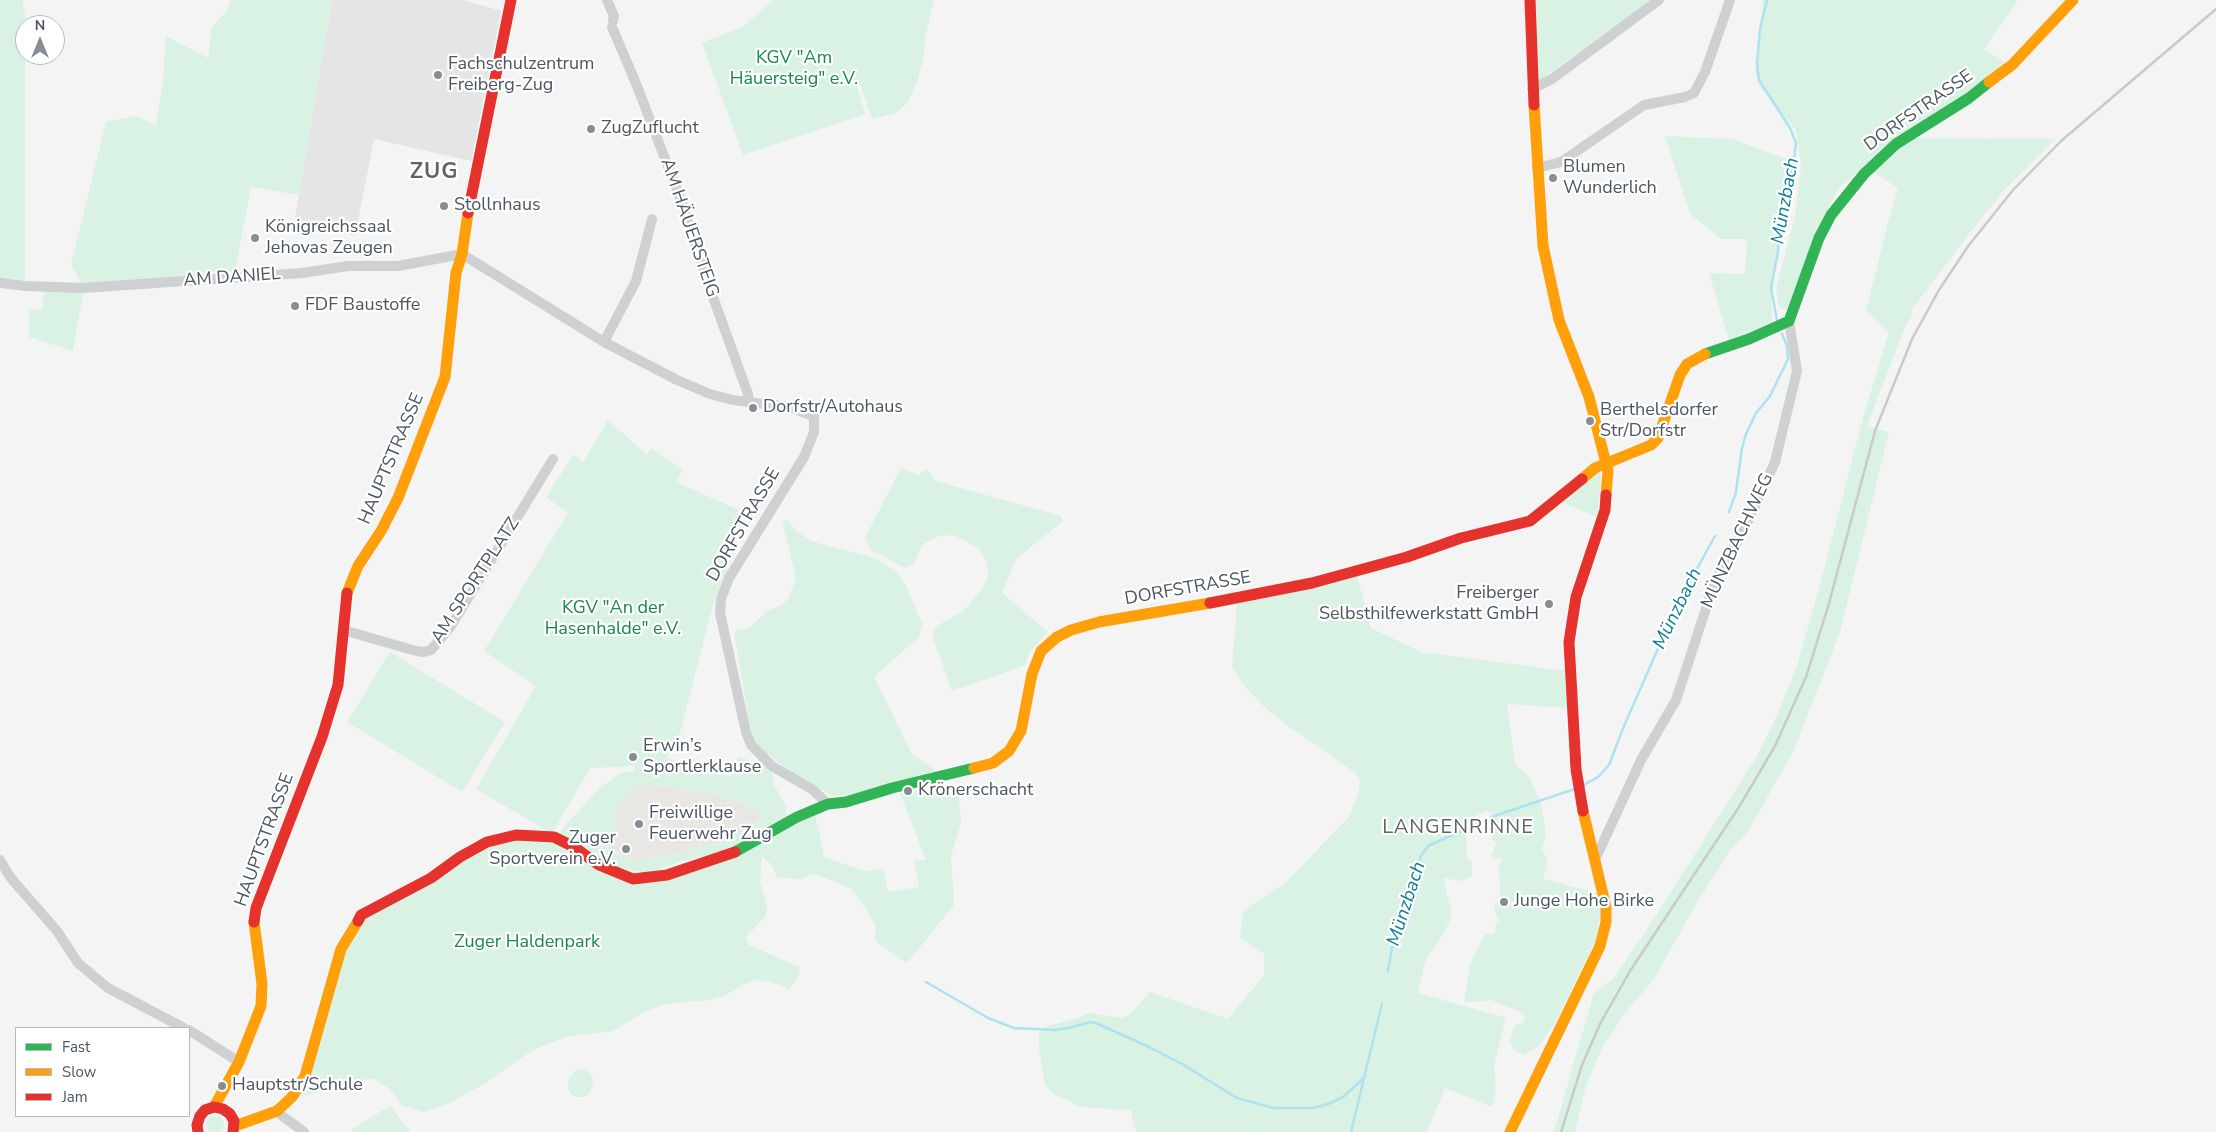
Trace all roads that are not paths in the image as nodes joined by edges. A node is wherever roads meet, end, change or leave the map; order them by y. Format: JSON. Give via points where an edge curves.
{"nodes":[{"id":1,"x":511,"y":0,"type":"edge"},
{"id":2,"x":607,"y":0,"type":"edge"},
{"id":3,"x":1530,"y":0,"type":"edge"},
{"id":4,"x":1658,"y":0,"type":"edge"},
{"id":5,"x":1730,"y":0,"type":"edge"},
{"id":6,"x":2073,"y":0,"type":"edge"},
{"id":7,"x":1532,"y":89,"type":"junction"},
{"id":8,"x":1537,"y":168,"type":"junction"},
{"id":9,"x":652,"y":219,"type":"dead end"},
{"id":10,"x":462,"y":254,"type":"junction"},
{"id":11,"x":0,"y":283,"type":"edge"},
{"id":12,"x":1781,"y":325,"type":"junction"},
{"id":13,"x":604,"y":342,"type":"junction"},
{"id":14,"x":749,"y":403,"type":"junction"},
{"id":15,"x":552,"y":459,"type":"dead end"},
{"id":16,"x":1607,"y":462,"type":"junction"},
{"id":17,"x":343,"y":630,"type":"junction"},
{"id":18,"x":828,"y":804,"type":"junction"},
{"id":19,"x":0,"y":860,"type":"edge"},
{"id":20,"x":1594,"y":860,"type":"junction"},
{"id":21,"x":182,"y":1027,"type":"edge"},
{"id":22,"x":190,"y":1031,"type":"edge"},
{"id":23,"x":239,"y":1062,"type":"junction"},
{"id":24,"x":214,"y":1107,"type":"junction"},
{"id":25,"x":226,"y":1110,"type":"junction"},
{"id":26,"x":277,"y":1111,"type":"junction"},
{"id":27,"x":234,"y":1129,"type":"edge"},
{"id":28,"x":198,"y":1132,"type":"edge"},
{"id":29,"x":304,"y":1132,"type":"edge"},
{"id":30,"x":1510,"y":1132,"type":"edge"}],
"edges":[{"from":1,"to":10,"type":"street","name":"HAUPTSTRASSE"},
{"from":2,"to":14,"type":"street","name":"AM HÄUERSTEIG","via":[[614,16],[612,24],[681,200]]},
{"from":3,"to":7,"type":"street"},
{"from":4,"to":7,"type":"street","via":[[1552,79]]},
{"from":5,"to":8,"type":"street","via":[[1696,91],[1685,97],[1644,105],[1561,162]]},
{"from":6,"to":12,"type":"street","name":"DORFSTRASSE","via":[[2012,65],[1969,98],[1896,144],[1864,174],[1831,215]]},
{"from":7,"to":8,"type":"street"},
{"from":8,"to":16,"type":"street","via":[[1543,246],[1558,320],[1590,397]]},
{"from":9,"to":13,"type":"street","via":[[636,281]]},
{"from":10,"to":11,"type":"street","name":"AM DANIEL","via":[[398,266],[348,266],[302,273],[83,288]]},
{"from":10,"to":13,"type":"street","name":"DORFSTRASSE"},
{"from":10,"to":17,"type":"street","name":"HAUPTSTRASSE","via":[[452,295],[445,377],[398,498],[358,566],[346,594]]},
{"from":12,"to":16,"type":"street","name":"DORFSTRASSE","via":[[1702,355],[1687,364],[1680,375],[1658,438],[1644,450]]},
{"from":12,"to":20,"type":"street","name":"MÜNZBACHWEG","via":[[1797,371],[1775,462],[1744,530],[1715,581],[1676,700],[1641,760]]},
{"from":13,"to":14,"type":"street","name":"DORFSTRASSE","via":[[710,394]]},
{"from":14,"to":18,"type":"street","name":"DORFSTRASSE","via":[[802,410],[814,416],[814,432],[804,457],[729,578],[721,599],[721,624],[751,745],[772,766],[813,790]]},
{"from":15,"to":17,"type":"street","name":"AM SPORTPLATZ","via":[[451,626],[431,650],[416,651]]},
{"from":16,"to":18,"type":"street","name":"DORFSTRASSE","via":[[1595,468],[1540,514],[1522,523],[1312,583],[1071,630],[1041,651],[1034,667],[1021,731],[1000,759],[846,802]]},
{"from":16,"to":20,"type":"street","via":[[1609,482],[1605,510],[1576,597],[1569,642],[1576,769]]},
{"from":17,"to":23,"type":"street","name":"HAUPTSTRASSE","via":[[338,685],[322,737],[256,908],[261,1006]]},
{"from":18,"to":26,"type":"street","via":[[797,817],[742,850],[667,875],[633,879],[599,865],[554,837],[516,835],[487,842],[460,857],[431,878],[360,914],[341,949],[305,1076],[292,1097]]},
{"from":19,"to":21,"type":"street","via":[[10,877],[57,931],[78,963],[108,988]]},
{"from":20,"to":30,"type":"street","via":[[1606,907],[1602,940]]},
{"from":22,"to":23,"type":"street"},
{"from":23,"to":24,"type":"street","name":"HAUPTSTRASSE"},
{"from":23,"to":25,"type":"street","name":"HAUPTSTRASSE"},
{"from":24,"to":25,"type":"street"},
{"from":24,"to":28,"type":"street","name":"HAUPTSTRASSE","via":[[200,1116]]},
{"from":25,"to":27,"type":"street","via":[[232,1117]]},
{"from":26,"to":27,"type":"street"},
{"from":26,"to":29,"type":"street"}]}
